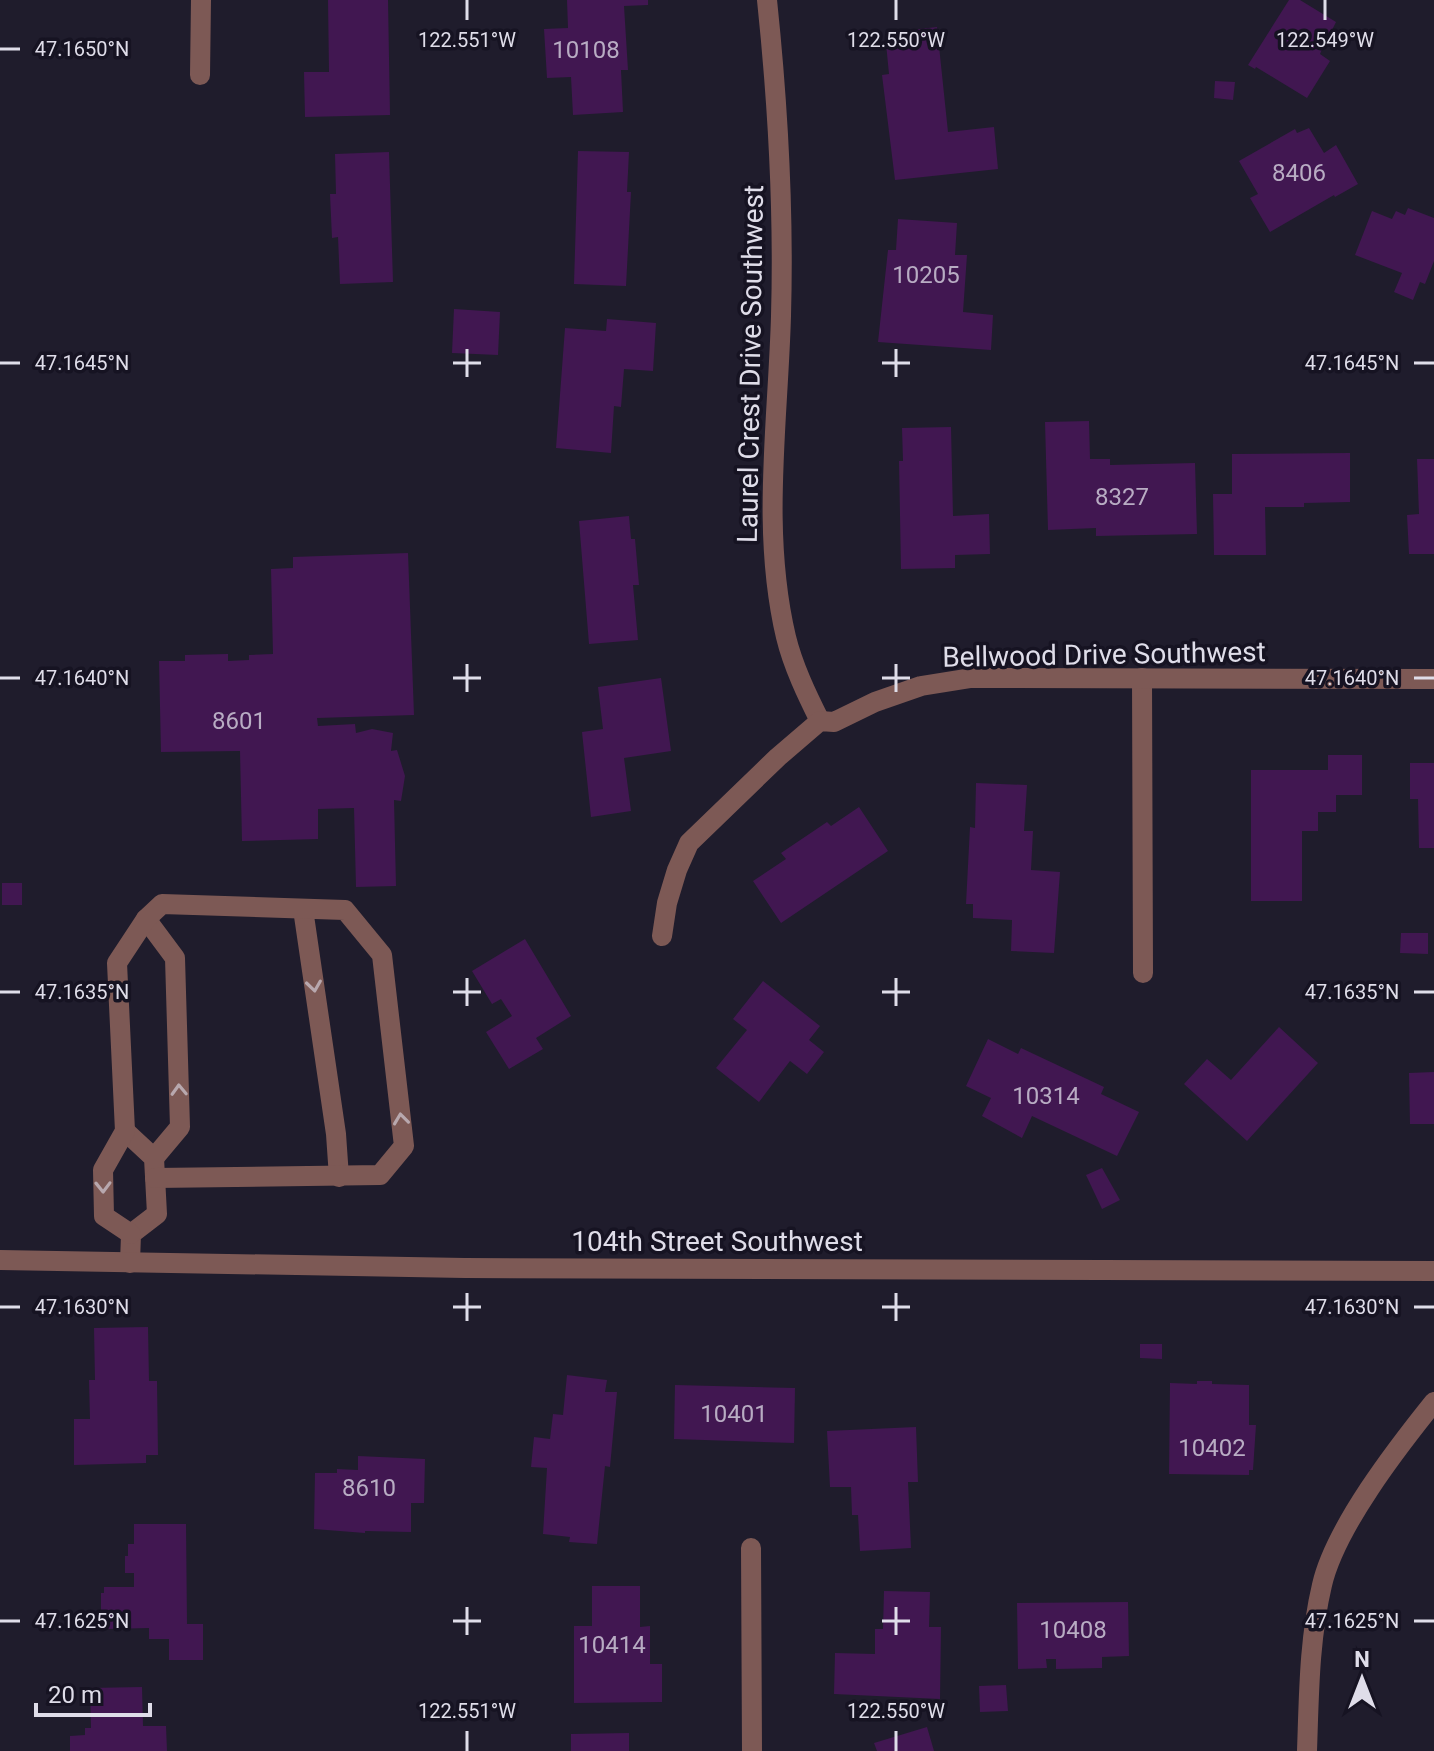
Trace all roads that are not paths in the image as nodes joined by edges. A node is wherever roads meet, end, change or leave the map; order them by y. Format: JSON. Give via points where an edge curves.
{"nodes":[{"id":1,"x":201,"y":0,"type":"edge"},
{"id":2,"x":767,"y":0,"type":"edge"},
{"id":3,"x":200,"y":75,"type":"dead end"},
{"id":4,"x":1142,"y":678,"type":"junction"},
{"id":5,"x":1434,"y":679,"type":"edge"},
{"id":6,"x":820,"y":721,"type":"junction"},
{"id":7,"x":303,"y":909,"type":"junction"},
{"id":8,"x":146,"y":919,"type":"junction"},
{"id":9,"x":662,"y":936,"type":"dead end"},
{"id":10,"x":1143,"y":973,"type":"dead end"},
{"id":11,"x":125,"y":1131,"type":"junction"},
{"id":12,"x":155,"y":1168,"type":"junction"},
{"id":13,"x":339,"y":1177,"type":"junction"},
{"id":14,"x":131,"y":1234,"type":"junction"},
{"id":15,"x":0,"y":1260,"type":"edge"},
{"id":16,"x":130,"y":1263,"type":"junction"},
{"id":17,"x":1434,"y":1271,"type":"edge"},
{"id":18,"x":1434,"y":1402,"type":"edge"},
{"id":19,"x":751,"y":1548,"type":"dead end"},
{"id":20,"x":752,"y":1751,"type":"edge"},
{"id":21,"x":1307,"y":1751,"type":"edge"}],
"edges":[{"from":1,"to":3,"type":"street"},
{"from":2,"to":6,"type":"street","name":"Laurel Crest Drive Southwest","via":[[780,153],[781,316],[771,493],[786,638]]},
{"from":4,"to":5,"type":"street","name":"Bellwood Drive Southwest"},
{"from":4,"to":6,"type":"street","name":"Bellwood Drive Southwest","via":[[971,678],[921,686],[834,722]]},
{"from":4,"to":10,"type":"street"},
{"from":6,"to":9,"type":"street","name":"Bellwood Drive Southwest","via":[[689,843],[667,903]]},
{"from":7,"to":8,"type":"street","via":[[162,904]]},
{"from":7,"to":13,"type":"street","one_way":true},
{"from":13,"to":7,"type":"street","one_way":true,"via":[[380,1175],[404,1146],[382,955],[345,910]]},
{"from":8,"to":11,"type":"street","via":[[117,963]]},
{"from":12,"to":8,"type":"street","one_way":true,"via":[[180,1127],[175,958]]},
{"from":11,"to":12,"type":"street"},
{"from":11,"to":14,"type":"street","one_way":true,"via":[[103,1170],[104,1216]]},
{"from":12,"to":13,"type":"street"},
{"from":12,"to":14,"type":"street","via":[[157,1214]]},
{"from":14,"to":16,"type":"street"},
{"from":15,"to":16,"type":"street","name":"104th Street Southwest"},
{"from":16,"to":17,"type":"street","name":"104th Street Southwest"},
{"from":18,"to":21,"type":"street","via":[[1400,1444],[1342,1535],[1323,1582],[1310,1653]]},
{"from":19,"to":20,"type":"street"}]}
